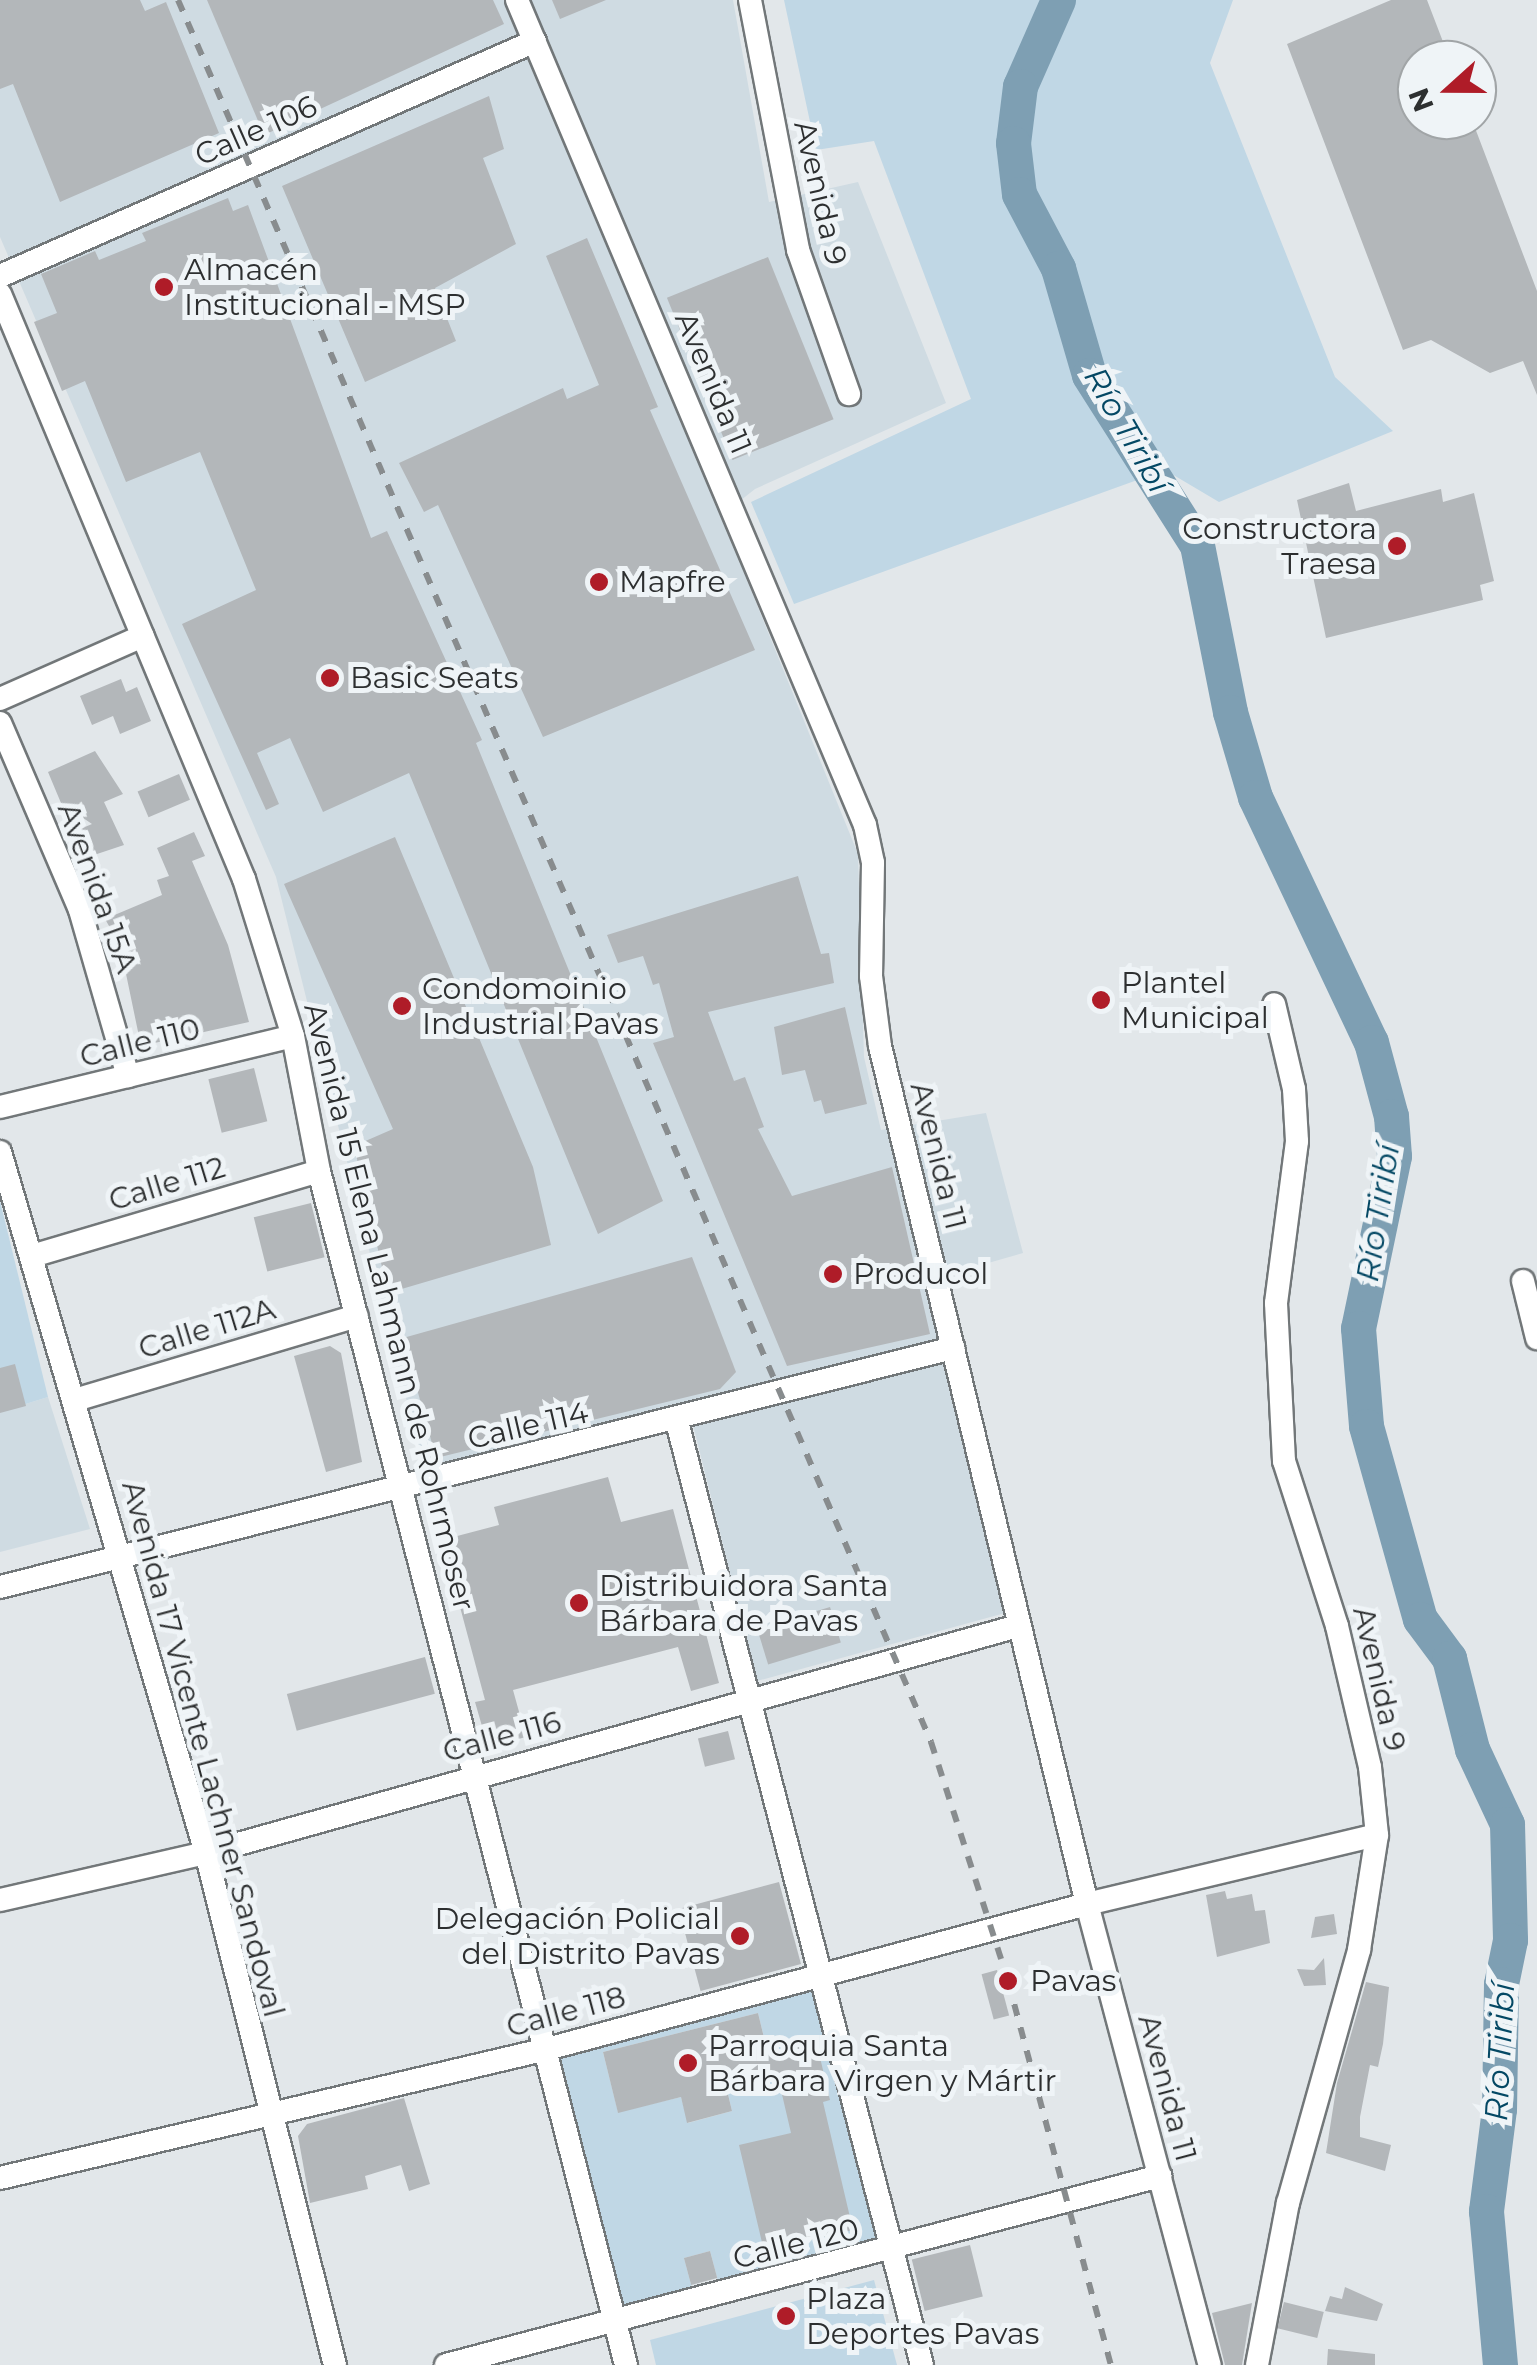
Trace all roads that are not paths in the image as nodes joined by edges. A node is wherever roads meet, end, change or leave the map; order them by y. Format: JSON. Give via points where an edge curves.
{"nodes":[{"id":1,"x":517,"y":0,"type":"edge"},
{"id":2,"x":750,"y":0,"type":"edge"},
{"id":3,"x":535,"y":41,"type":"junction"},
{"id":4,"x":0,"y":276,"type":"edge"},
{"id":5,"x":0,"y":294,"type":"edge"},
{"id":6,"x":848,"y":394,"type":"dead end"},
{"id":7,"x":143,"y":636,"type":"junction"},
{"id":8,"x":0,"y":699,"type":"edge"},
{"id":9,"x":0,"y":724,"type":"edge"},
{"id":10,"x":1274,"y":1004,"type":"dead end"},
{"id":11,"x":294,"y":1036,"type":"junction"},
{"id":12,"x":128,"y":1076,"type":"junction"},
{"id":13,"x":0,"y":1108,"type":"edge"},
{"id":14,"x":0,"y":1152,"type":"edge"},
{"id":15,"x":319,"y":1171,"type":"junction"},
{"id":16,"x":32,"y":1256,"type":"junction"},
{"id":17,"x":1522,"y":1281,"type":"dead end"},
{"id":18,"x":357,"y":1316,"type":"junction"},
{"id":19,"x":1537,"y":1338,"type":"edge"},
{"id":20,"x":954,"y":1348,"type":"junction"},
{"id":21,"x":75,"y":1400,"type":"junction"},
{"id":22,"x":677,"y":1422,"type":"junction"},
{"id":23,"x":402,"y":1487,"type":"junction"},
{"id":24,"x":120,"y":1560,"type":"junction"},
{"id":25,"x":0,"y":1588,"type":"edge"},
{"id":26,"x":1018,"y":1626,"type":"junction"},
{"id":27,"x":748,"y":1701,"type":"junction"},
{"id":28,"x":475,"y":1774,"type":"junction"},
{"id":29,"x":1377,"y":1835,"type":"junction"},
{"id":30,"x":206,"y":1853,"type":"junction"},
{"id":31,"x":0,"y":1900,"type":"edge"},
{"id":32,"x":1087,"y":1904,"type":"junction"},
{"id":33,"x":824,"y":1975,"type":"junction"},
{"id":34,"x":547,"y":2049,"type":"junction"},
{"id":35,"x":270,"y":2116,"type":"junction"},
{"id":36,"x":1160,"y":2176,"type":"junction"},
{"id":37,"x":0,"y":2178,"type":"edge"},
{"id":38,"x":893,"y":2250,"type":"junction"},
{"id":39,"x":614,"y":2321,"type":"junction"},
{"id":40,"x":335,"y":2365,"type":"edge"},
{"id":41,"x":446,"y":2365,"type":"edge"},
{"id":42,"x":626,"y":2365,"type":"edge"},
{"id":43,"x":922,"y":2365,"type":"edge"},
{"id":44,"x":1210,"y":2365,"type":"edge"},
{"id":45,"x":1257,"y":2365,"type":"edge"}],
"edges":[{"from":1,"to":3,"type":"street","name":"Avenida 11"},
{"from":2,"to":6,"type":"street","name":"Avenida 9","via":[[798,250]]},
{"from":3,"to":4,"type":"street","name":"Calle 106"},
{"from":3,"to":20,"type":"street","name":"Avenida 11","via":[[865,825],[874,863],[874,1010]]},
{"from":5,"to":7,"type":"street","name":"Avenida 15 Elena Lahmann de Rohrmoser"},
{"from":7,"to":8,"type":"street"},
{"from":7,"to":11,"type":"street","name":"Avenida 15 Elena Lahmann de Rohrmoser","via":[[244,878]]},
{"from":9,"to":12,"type":"street","name":"Avenida 15A","via":[[80,910]]},
{"from":10,"to":29,"type":"street","name":"Avenida 9","via":[[1294,1089],[1297,1141],[1276,1303],[1284,1460],[1337,1626],[1370,1768]]},
{"from":11,"to":12,"type":"street","name":"Calle 110"},
{"from":11,"to":15,"type":"street","name":"Avenida 15 Elena Lahmann de Rohrmoser"},
{"from":12,"to":13,"type":"street","name":"Calle 110"},
{"from":14,"to":16,"type":"street","name":"Avenida 17 Vicente Lachner Sandoval"},
{"from":15,"to":16,"type":"street","name":"Calle 112"},
{"from":15,"to":18,"type":"street","name":"Avenida 15 Elena Lahmann de Rohrmoser"},
{"from":16,"to":21,"type":"street","name":"Avenida 17 Vicente Lachner Sandoval"},
{"from":17,"to":19,"type":"street"},
{"from":18,"to":21,"type":"street","name":"Calle 112A"},
{"from":18,"to":23,"type":"street","name":"Avenida 15 Elena Lahmann de Rohrmoser"},
{"from":20,"to":22,"type":"street","name":"Calle 114"},
{"from":20,"to":26,"type":"street","name":"Avenida 11"},
{"from":21,"to":24,"type":"street","name":"Avenida 17 Vicente Lachner Sandoval"},
{"from":22,"to":23,"type":"street","name":"Calle 114"},
{"from":22,"to":27,"type":"street"},
{"from":23,"to":24,"type":"street","name":"Calle 114"},
{"from":23,"to":28,"type":"street","name":"Avenida 15 Elena Lahmann de Rohrmoser"},
{"from":24,"to":25,"type":"street","name":"Calle 114"},
{"from":24,"to":30,"type":"street","name":"Avenida 17 Vicente Lachner Sandoval"},
{"from":26,"to":27,"type":"street","name":"Calle 116"},
{"from":26,"to":32,"type":"street","name":"Avenida 11"},
{"from":27,"to":28,"type":"street","name":"Calle 116"},
{"from":27,"to":33,"type":"street"},
{"from":28,"to":30,"type":"street","name":"Calle 116"},
{"from":28,"to":34,"type":"street","name":"Avenida 15 Elena Lahmann de Rohrmoser"},
{"from":29,"to":32,"type":"street","name":"Calle 118"},
{"from":29,"to":45,"type":"street","name":"Avenida 9","via":[[1360,1950],[1288,2203]]},
{"from":30,"to":31,"type":"street","name":"Calle 116"},
{"from":30,"to":35,"type":"street","name":"Avenida 17 Vicente Lachner Sandoval"},
{"from":32,"to":33,"type":"street","name":"Calle 118"},
{"from":32,"to":36,"type":"street","name":"Avenida 11"},
{"from":33,"to":34,"type":"street","name":"Calle 118"},
{"from":33,"to":38,"type":"street"},
{"from":34,"to":35,"type":"street","name":"Calle 118"},
{"from":34,"to":39,"type":"street","name":"Avenida 15 Elena Lahmann de Rohrmoser"},
{"from":35,"to":37,"type":"street","name":"Calle 118"},
{"from":35,"to":40,"type":"street","name":"Avenida 17 Vicente Lachner Sandoval"},
{"from":36,"to":38,"type":"street","name":"Calle 120"},
{"from":36,"to":44,"type":"street","name":"Avenida 11"},
{"from":38,"to":39,"type":"street","name":"Calle 120"},
{"from":38,"to":43,"type":"street"},
{"from":39,"to":41,"type":"street","name":"Calle 120"},
{"from":39,"to":42,"type":"street","name":"Avenida 15 Elena Lahmann de Rohrmoser"}]}
